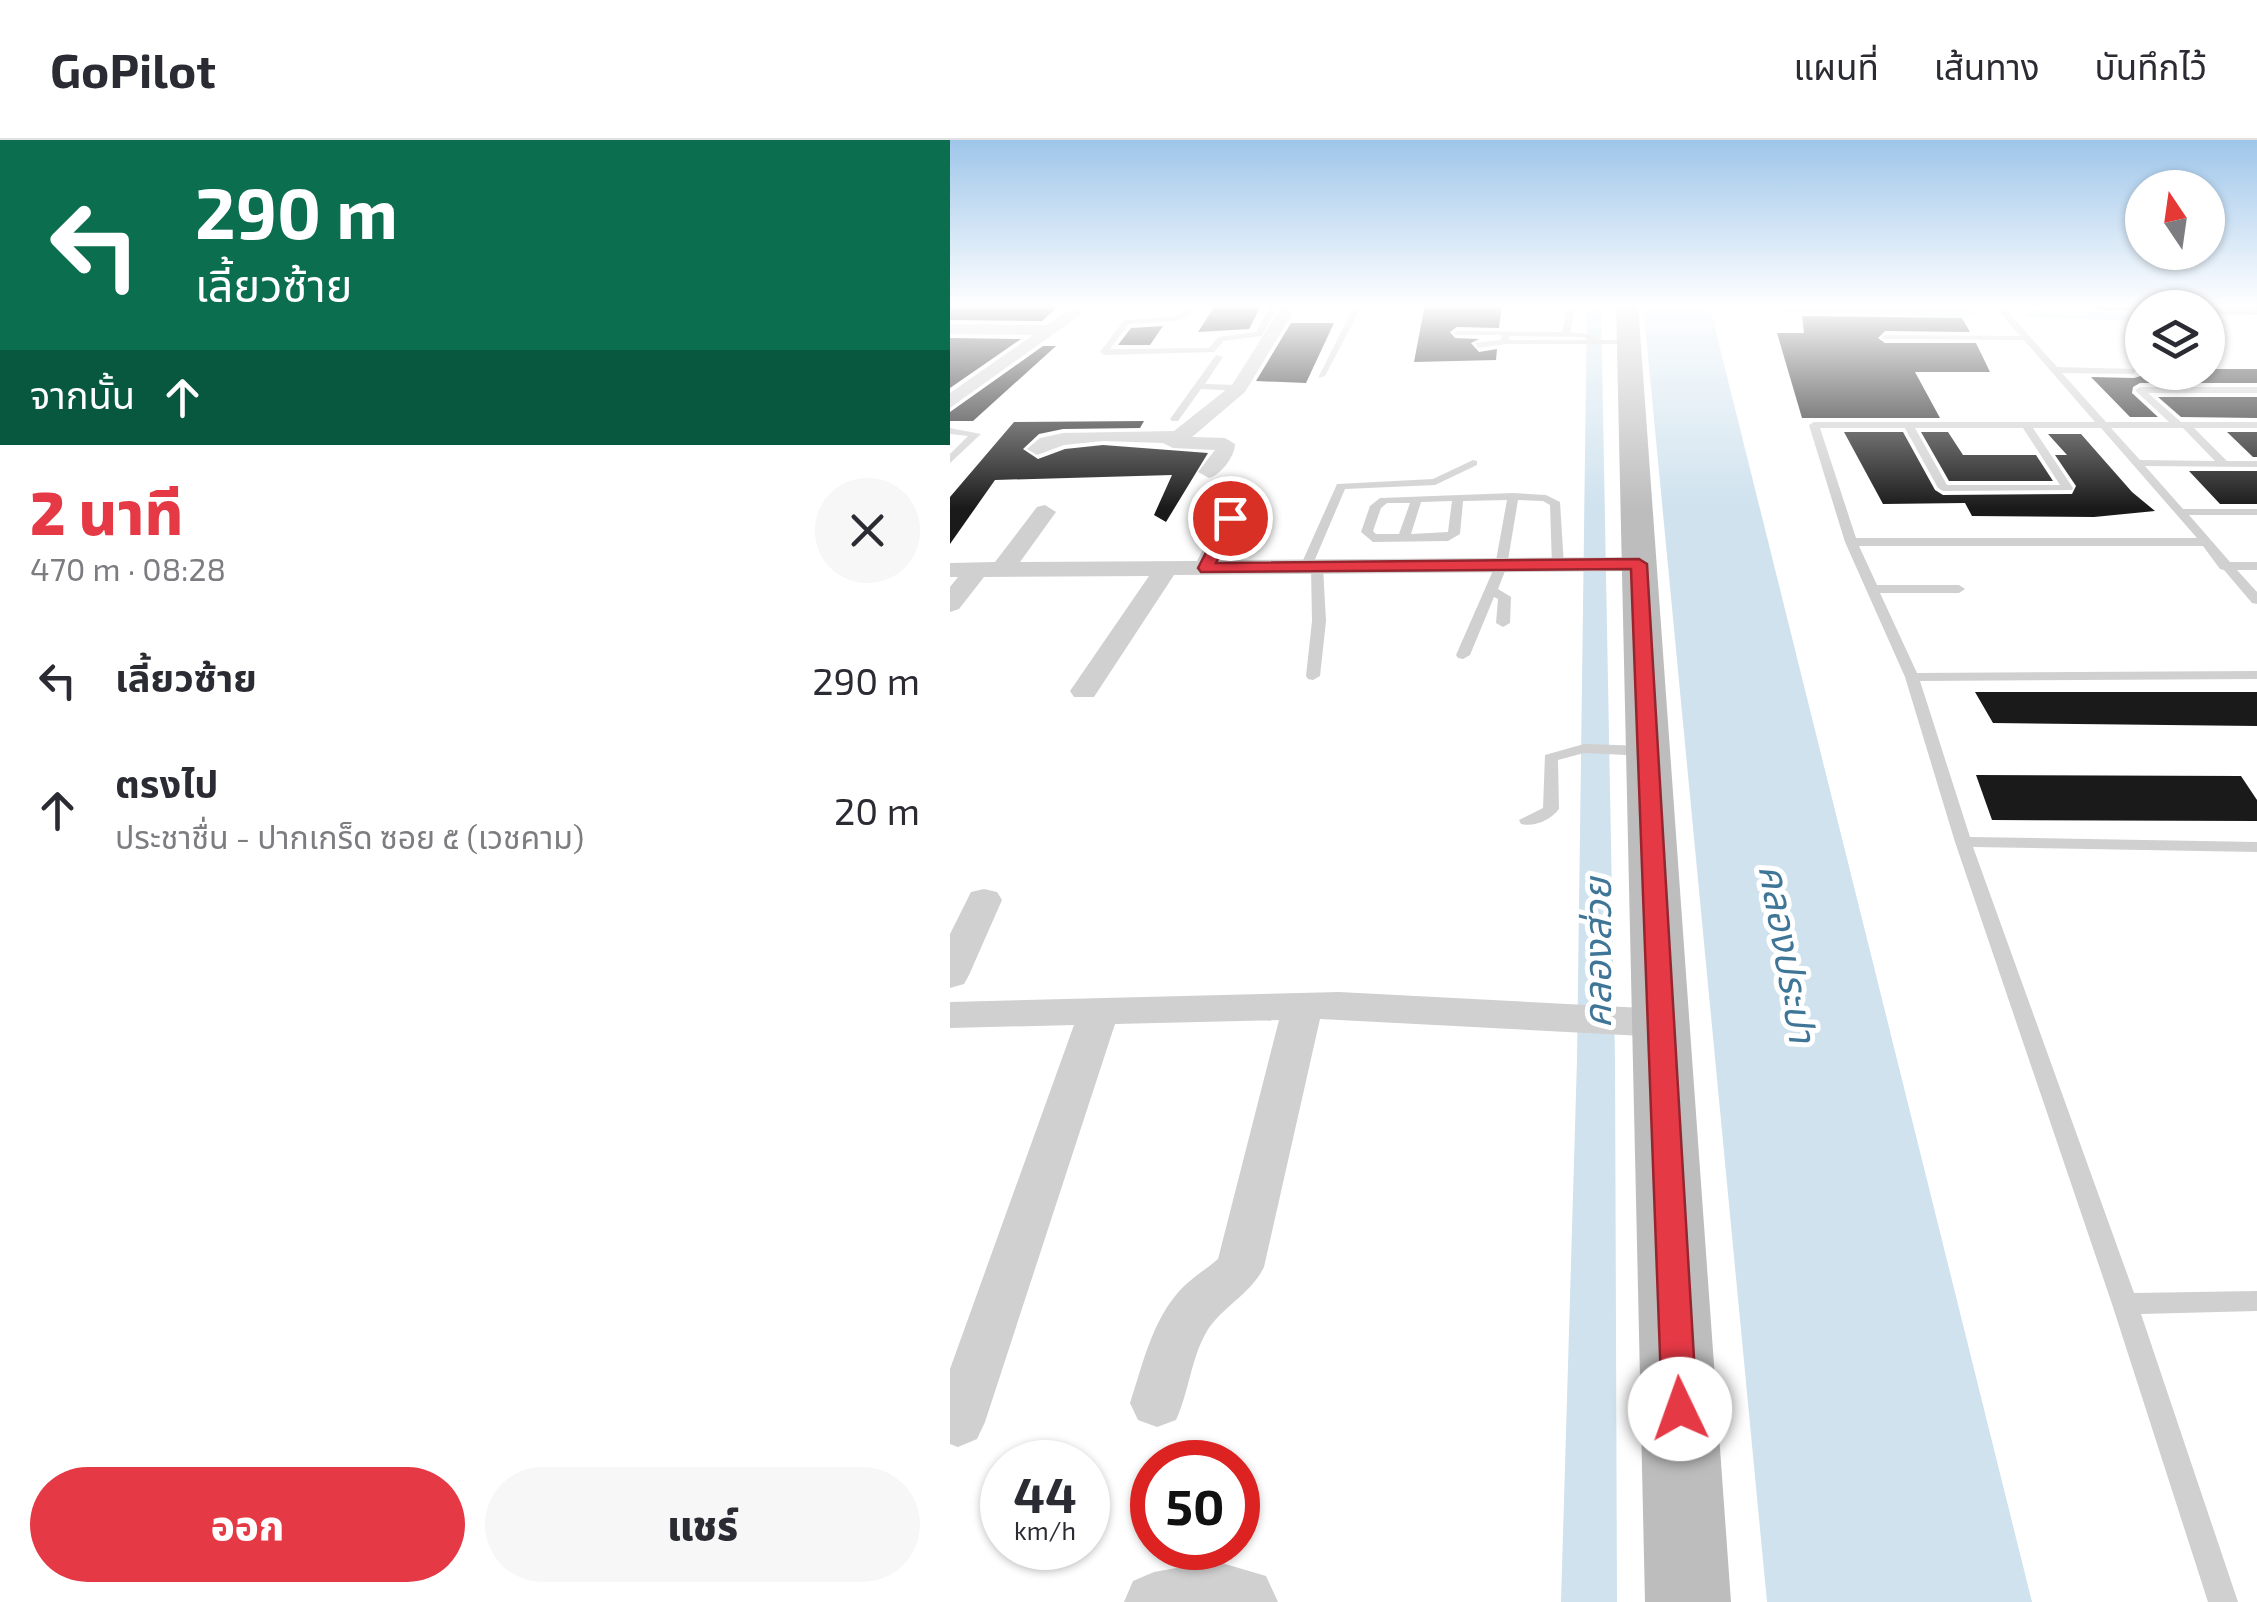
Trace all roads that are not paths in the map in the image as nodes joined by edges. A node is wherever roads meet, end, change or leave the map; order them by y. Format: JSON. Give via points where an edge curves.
{"nodes":[{"id":1,"x":984,"y":372,"type":"edge"},
{"id":2,"x":988,"y":372,"type":"edge"},
{"id":3,"x":1208,"y":372,"type":"edge"},
{"id":4,"x":1248,"y":372,"type":"edge"},
{"id":5,"x":1323,"y":372,"type":"edge"},
{"id":6,"x":1616,"y":372,"type":"edge"},
{"id":7,"x":2056,"y":372,"type":"edge"},
{"id":8,"x":950,"y":374,"type":"edge"},
{"id":9,"x":1321,"y":376,"type":"dead end"},
{"id":10,"x":1198,"y":386,"type":"junction"},
{"id":11,"x":1238,"y":388,"type":"junction"},
{"id":12,"x":2257,"y":390,"type":"edge"},
{"id":13,"x":950,"y":402,"type":"edge"},
{"id":14,"x":1908,"y":424,"type":"junction"},
{"id":15,"x":2024,"y":424,"type":"junction"},
{"id":16,"x":2105,"y":424,"type":"junction"},
{"id":17,"x":2181,"y":424,"type":"junction"},
{"id":18,"x":2257,"y":425,"type":"edge"},
{"id":19,"x":950,"y":432,"type":"edge"},
{"id":20,"x":1172,"y":438,"type":"junction"},
{"id":21,"x":1037,"y":449,"type":"dead end"},
{"id":22,"x":950,"y":460,"type":"edge"},
{"id":23,"x":1473,"y":463,"type":"dead end"},
{"id":24,"x":2135,"y":463,"type":"junction"},
{"id":25,"x":2223,"y":463,"type":"junction"},
{"id":26,"x":2257,"y":464,"type":"edge"},
{"id":27,"x":1209,"y":472,"type":"dead end"},
{"id":28,"x":1514,"y":496,"type":"junction"},
{"id":29,"x":1458,"y":498,"type":"junction"},
{"id":30,"x":1417,"y":499,"type":"junction"},
{"id":31,"x":1045,"y":512,"type":"dead end"},
{"id":32,"x":2180,"y":512,"type":"junction"},
{"id":33,"x":2257,"y":512,"type":"edge"},
{"id":34,"x":1230,"y":518,"type":"dead end"},
{"id":35,"x":1404,"y":538,"type":"junction"},
{"id":36,"x":1852,"y":542,"type":"junction"},
{"id":37,"x":2203,"y":542,"type":"junction"},
{"id":38,"x":1617,"y":564,"type":"junction"},
{"id":39,"x":1501,"y":566,"type":"junction"},
{"id":40,"x":1558,"y":566,"type":"junction"},
{"id":41,"x":2224,"y":566,"type":"junction"},
{"id":42,"x":2257,"y":566,"type":"edge"},
{"id":43,"x":1311,"y":567,"type":"junction"},
{"id":44,"x":1206,"y":568,"type":"junction"},
{"id":45,"x":1166,"y":569,"type":"junction"},
{"id":46,"x":950,"y":570,"type":"edge"},
{"id":47,"x":990,"y":570,"type":"junction"},
{"id":48,"x":1959,"y":588,"type":"dead end"},
{"id":49,"x":1875,"y":589,"type":"junction"},
{"id":50,"x":1490,"y":590,"type":"junction"},
{"id":51,"x":2257,"y":600,"type":"edge"},
{"id":52,"x":950,"y":604,"type":"edge"},
{"id":53,"x":1502,"y":624,"type":"dead end"},
{"id":54,"x":1462,"y":654,"type":"dead end"},
{"id":55,"x":2257,"y":675,"type":"edge"},
{"id":56,"x":1313,"y":676,"type":"dead end"},
{"id":57,"x":1912,"y":676,"type":"junction"},
{"id":58,"x":1084,"y":691,"type":"dead end"},
{"id":59,"x":1635,"y":750,"type":"junction"},
{"id":60,"x":1527,"y":820,"type":"dead end"},
{"id":61,"x":1962,"y":842,"type":"junction"},
{"id":62,"x":2257,"y":847,"type":"edge"},
{"id":63,"x":984,"y":900,"type":"dead end"},
{"id":64,"x":950,"y":975,"type":"edge"},
{"id":65,"x":1303,"y":1005,"type":"junction"},
{"id":66,"x":1100,"y":1009,"type":"junction"},
{"id":67,"x":950,"y":1015,"type":"edge"},
{"id":68,"x":1651,"y":1022,"type":"junction"},
{"id":69,"x":2257,"y":1301,"type":"edge"},
{"id":70,"x":2124,"y":1304,"type":"junction"},
{"id":71,"x":1158,"y":1403,"type":"dead end"},
{"id":72,"x":958,"y":1422,"type":"dead end"},
{"id":73,"x":1154,"y":1602,"type":"edge"},
{"id":74,"x":1248,"y":1602,"type":"edge"},
{"id":75,"x":1688,"y":1602,"type":"edge"},
{"id":76,"x":2223,"y":1602,"type":"edge"}],
"edges":[{"from":1,"to":8,"type":"street"},
{"from":2,"to":13,"type":"street"},
{"from":3,"to":10,"type":"lane"},
{"from":4,"to":11,"type":"street"},
{"from":5,"to":9,"type":"lane"},
{"from":6,"to":38,"type":"main road"},
{"from":7,"to":16,"type":"lane"},
{"from":10,"to":11,"type":"lane"},
{"from":10,"to":20,"type":"lane"},
{"from":11,"to":20,"type":"street"},
{"from":12,"to":17,"type":"lane","via":[[2140,390]]},
{"from":14,"to":15,"type":"lane"},
{"from":14,"to":15,"type":"lane","via":[[1943,488],[2068,488]]},
{"from":14,"to":36,"type":"lane","via":[[1814,425]]},
{"from":15,"to":16,"type":"lane"},
{"from":16,"to":17,"type":"lane"},
{"from":16,"to":24,"type":"lane"},
{"from":17,"to":18,"type":"lane"},
{"from":17,"to":25,"type":"lane"},
{"from":19,"to":22,"type":"lane","via":[[976,434]]},
{"from":20,"to":21,"type":"street","via":[[1071,438]]},
{"from":20,"to":27,"type":"street","via":[[1225,444]]},
{"from":23,"to":43,"type":"lane","via":[[1416,485],[1341,486]]},
{"from":24,"to":25,"type":"lane"},
{"from":24,"to":32,"type":"lane"},
{"from":25,"to":26,"type":"lane"},
{"from":28,"to":29,"type":"lane"},
{"from":28,"to":39,"type":"lane"},
{"from":28,"to":40,"type":"lane","via":[[1556,504]]},
{"from":29,"to":30,"type":"lane"},
{"from":29,"to":35,"type":"lane","via":[[1454,534]]},
{"from":30,"to":35,"type":"lane"},
{"from":30,"to":35,"type":"lane","via":[[1379,502],[1366,532]]},
{"from":31,"to":47,"type":"street"},
{"from":32,"to":33,"type":"lane"},
{"from":32,"to":37,"type":"lane"},
{"from":34,"to":44,"type":"street"},
{"from":36,"to":37,"type":"lane"},
{"from":36,"to":49,"type":"lane"},
{"from":37,"to":41,"type":"lane"},
{"from":38,"to":40,"type":"street"},
{"from":38,"to":59,"type":"main road"},
{"from":39,"to":40,"type":"street"},
{"from":39,"to":43,"type":"street"},
{"from":39,"to":50,"type":"lane"},
{"from":41,"to":42,"type":"lane"},
{"from":41,"to":51,"type":"lane"},
{"from":43,"to":44,"type":"street"},
{"from":43,"to":56,"type":"lane","via":[[1319,621]]},
{"from":44,"to":45,"type":"street"},
{"from":45,"to":47,"type":"street"},
{"from":45,"to":58,"type":"street"},
{"from":46,"to":47,"type":"street"},
{"from":47,"to":52,"type":"street"},
{"from":48,"to":49,"type":"lane"},
{"from":49,"to":57,"type":"lane"},
{"from":50,"to":53,"type":"lane","via":[[1505,597]]},
{"from":50,"to":54,"type":"lane"},
{"from":55,"to":57,"type":"lane"},
{"from":57,"to":61,"type":"lane"},
{"from":59,"to":60,"type":"lane","via":[[1572,750],[1550,758],[1551,809]]},
{"from":59,"to":68,"type":"main road"},
{"from":61,"to":62,"type":"lane"},
{"from":61,"to":70,"type":"lane"},
{"from":63,"to":64,"type":"street"},
{"from":65,"to":66,"type":"street"},
{"from":65,"to":68,"type":"street"},
{"from":65,"to":71,"type":"street","via":[[1240,1267],[1202,1300],[1181,1331]]},
{"from":66,"to":67,"type":"street"},
{"from":66,"to":72,"type":"street"},
{"from":68,"to":75,"type":"main road"},
{"from":69,"to":70,"type":"lane"},
{"from":70,"to":76,"type":"lane"},
{"from":73,"to":74,"type":"street","via":[[1215,1591]]}]}
